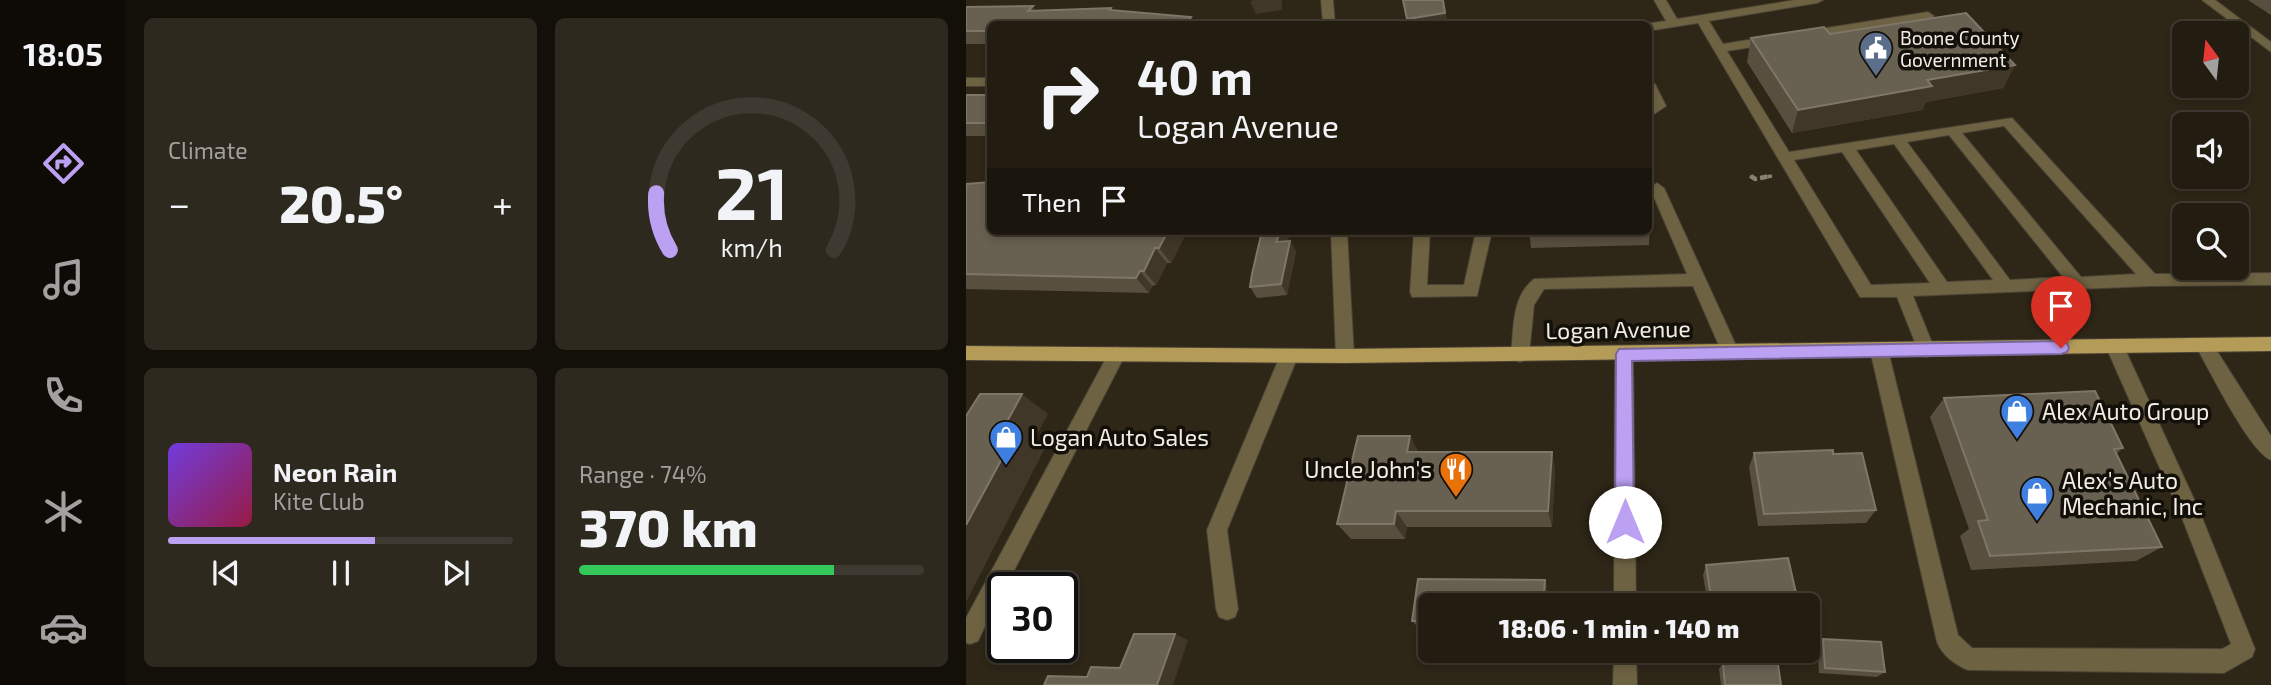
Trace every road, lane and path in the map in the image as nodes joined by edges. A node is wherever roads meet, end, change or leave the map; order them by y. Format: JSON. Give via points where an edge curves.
{"nodes":[{"id":1,"x":1327,"y":0,"type":"edge"},
{"id":2,"x":1660,"y":0,"type":"edge"},
{"id":3,"x":1817,"y":0,"type":"edge"},
{"id":4,"x":2208,"y":0,"type":"edge"},
{"id":5,"x":1928,"y":16,"type":"edge"},
{"id":6,"x":1702,"y":19,"type":"junction"},
{"id":7,"x":1328,"y":21,"type":"edge"},
{"id":8,"x":1673,"y":23,"type":"junction"},
{"id":9,"x":1652,"y":26,"type":"edge"},
{"id":10,"x":1720,"y":48,"type":"junction"},
{"id":11,"x":2271,"y":48,"type":"edge"},
{"id":12,"x":966,"y":82,"type":"edge"},
{"id":13,"x":987,"y":82,"type":"edge"},
{"id":14,"x":1652,"y":92,"type":"edge"},
{"id":15,"x":1652,"y":111,"type":"edge"},
{"id":16,"x":1952,"y":130,"type":"junction"},
{"id":17,"x":1898,"y":139,"type":"junction"},
{"id":18,"x":1846,"y":147,"type":"junction"},
{"id":19,"x":1786,"y":157,"type":"junction"},
{"id":20,"x":1750,"y":176,"type":"dead end"},
{"id":21,"x":1772,"y":176,"type":"dead end"},
{"id":22,"x":1657,"y":188,"type":"dead end"},
{"id":23,"x":1339,"y":235,"type":"edge"},
{"id":24,"x":1422,"y":235,"type":"edge"},
{"id":25,"x":1483,"y":235,"type":"edge"},
{"id":26,"x":2271,"y":279,"type":"edge"},
{"id":27,"x":1698,"y":280,"type":"junction"},
{"id":28,"x":2151,"y":280,"type":"junction"},
{"id":29,"x":2077,"y":283,"type":"junction"},
{"id":30,"x":2006,"y":286,"type":"junction"},
{"id":31,"x":1943,"y":289,"type":"junction"},
{"id":32,"x":1902,"y":290,"type":"junction"},
{"id":33,"x":2271,"y":344,"type":"edge"},
{"id":34,"x":2204,"y":345,"type":"junction"},
{"id":35,"x":2115,"y":347,"type":"junction"},
{"id":36,"x":1926,"y":349,"type":"junction"},
{"id":37,"x":1879,"y":350,"type":"junction"},
{"id":38,"x":1730,"y":352,"type":"junction"},
{"id":39,"x":966,"y":353,"type":"edge"},
{"id":40,"x":1117,"y":354,"type":"junction"},
{"id":41,"x":1624,"y":354,"type":"junction"},
{"id":42,"x":1520,"y":355,"type":"junction"},
{"id":43,"x":1289,"y":356,"type":"junction"},
{"id":44,"x":1345,"y":356,"type":"junction"},
{"id":45,"x":2271,"y":422,"type":"edge"},
{"id":46,"x":2250,"y":423,"type":"junction"},
{"id":47,"x":2271,"y":451,"type":"edge"},
{"id":48,"x":1625,"y":593,"type":"edge"},
{"id":49,"x":1227,"y":609,"type":"dead end"},
{"id":50,"x":970,"y":632,"type":"dead end"},
{"id":51,"x":1625,"y":663,"type":"edge"},
{"id":52,"x":1625,"y":685,"type":"edge"}],
"edges":[{"from":1,"to":7,"type":"street"},
{"from":2,"to":8,"type":"street"},
{"from":3,"to":6,"type":"street"},
{"from":4,"to":11,"type":"street"},
{"from":5,"to":10,"type":"street"},
{"from":6,"to":8,"type":"street"},
{"from":6,"to":10,"type":"street"},
{"from":8,"to":9,"type":"street"},
{"from":10,"to":19,"type":"street"},
{"from":12,"to":13,"type":"street"},
{"from":14,"to":15,"type":"street","via":[[1659,106]]},
{"from":16,"to":17,"type":"street"},
{"from":16,"to":28,"type":"street","via":[[2007,121]]},
{"from":16,"to":29,"type":"street"},
{"from":17,"to":18,"type":"street"},
{"from":17,"to":30,"type":"street"},
{"from":18,"to":19,"type":"street"},
{"from":18,"to":31,"type":"street"},
{"from":19,"to":32,"type":"street","via":[[1866,292]]},
{"from":20,"to":21,"type":"path"},
{"from":22,"to":27,"type":"street"},
{"from":23,"to":44,"type":"street"},
{"from":24,"to":25,"type":"street","via":[[1418,292],[1471,291]]},
{"from":26,"to":28,"type":"street"},
{"from":27,"to":38,"type":"street"},
{"from":27,"to":42,"type":"street","via":[[1540,283],[1527,298]]},
{"from":28,"to":29,"type":"street"},
{"from":29,"to":30,"type":"street"},
{"from":30,"to":31,"type":"street"},
{"from":31,"to":32,"type":"street"},
{"from":32,"to":36,"type":"street"},
{"from":33,"to":34,"type":"main road","name":"Logan Avenue"},
{"from":34,"to":35,"type":"main road","name":"Logan Avenue"},
{"from":34,"to":46,"type":"street"},
{"from":35,"to":36,"type":"main road","name":"Logan Avenue"},
{"from":35,"to":37,"type":"street","via":[[2192,517],[2244,649],[2224,661],[1968,659],[1948,642]]},
{"from":36,"to":37,"type":"main road","name":"Logan Avenue"},
{"from":37,"to":38,"type":"main road","name":"Logan Avenue"},
{"from":38,"to":41,"type":"main road","name":"Logan Avenue"},
{"from":39,"to":40,"type":"main road","name":"Logan Avenue"},
{"from":40,"to":43,"type":"main road","name":"Logan Avenue"},
{"from":40,"to":50,"type":"street"},
{"from":41,"to":42,"type":"main road","name":"Logan Avenue"},
{"from":41,"to":48,"type":"street"},
{"from":42,"to":44,"type":"main road","name":"Logan Avenue"},
{"from":43,"to":44,"type":"main road","name":"Logan Avenue"},
{"from":43,"to":49,"type":"street","via":[[1217,530]]},
{"from":45,"to":46,"type":"street"},
{"from":46,"to":47,"type":"street"},
{"from":51,"to":52,"type":"street"}]}
